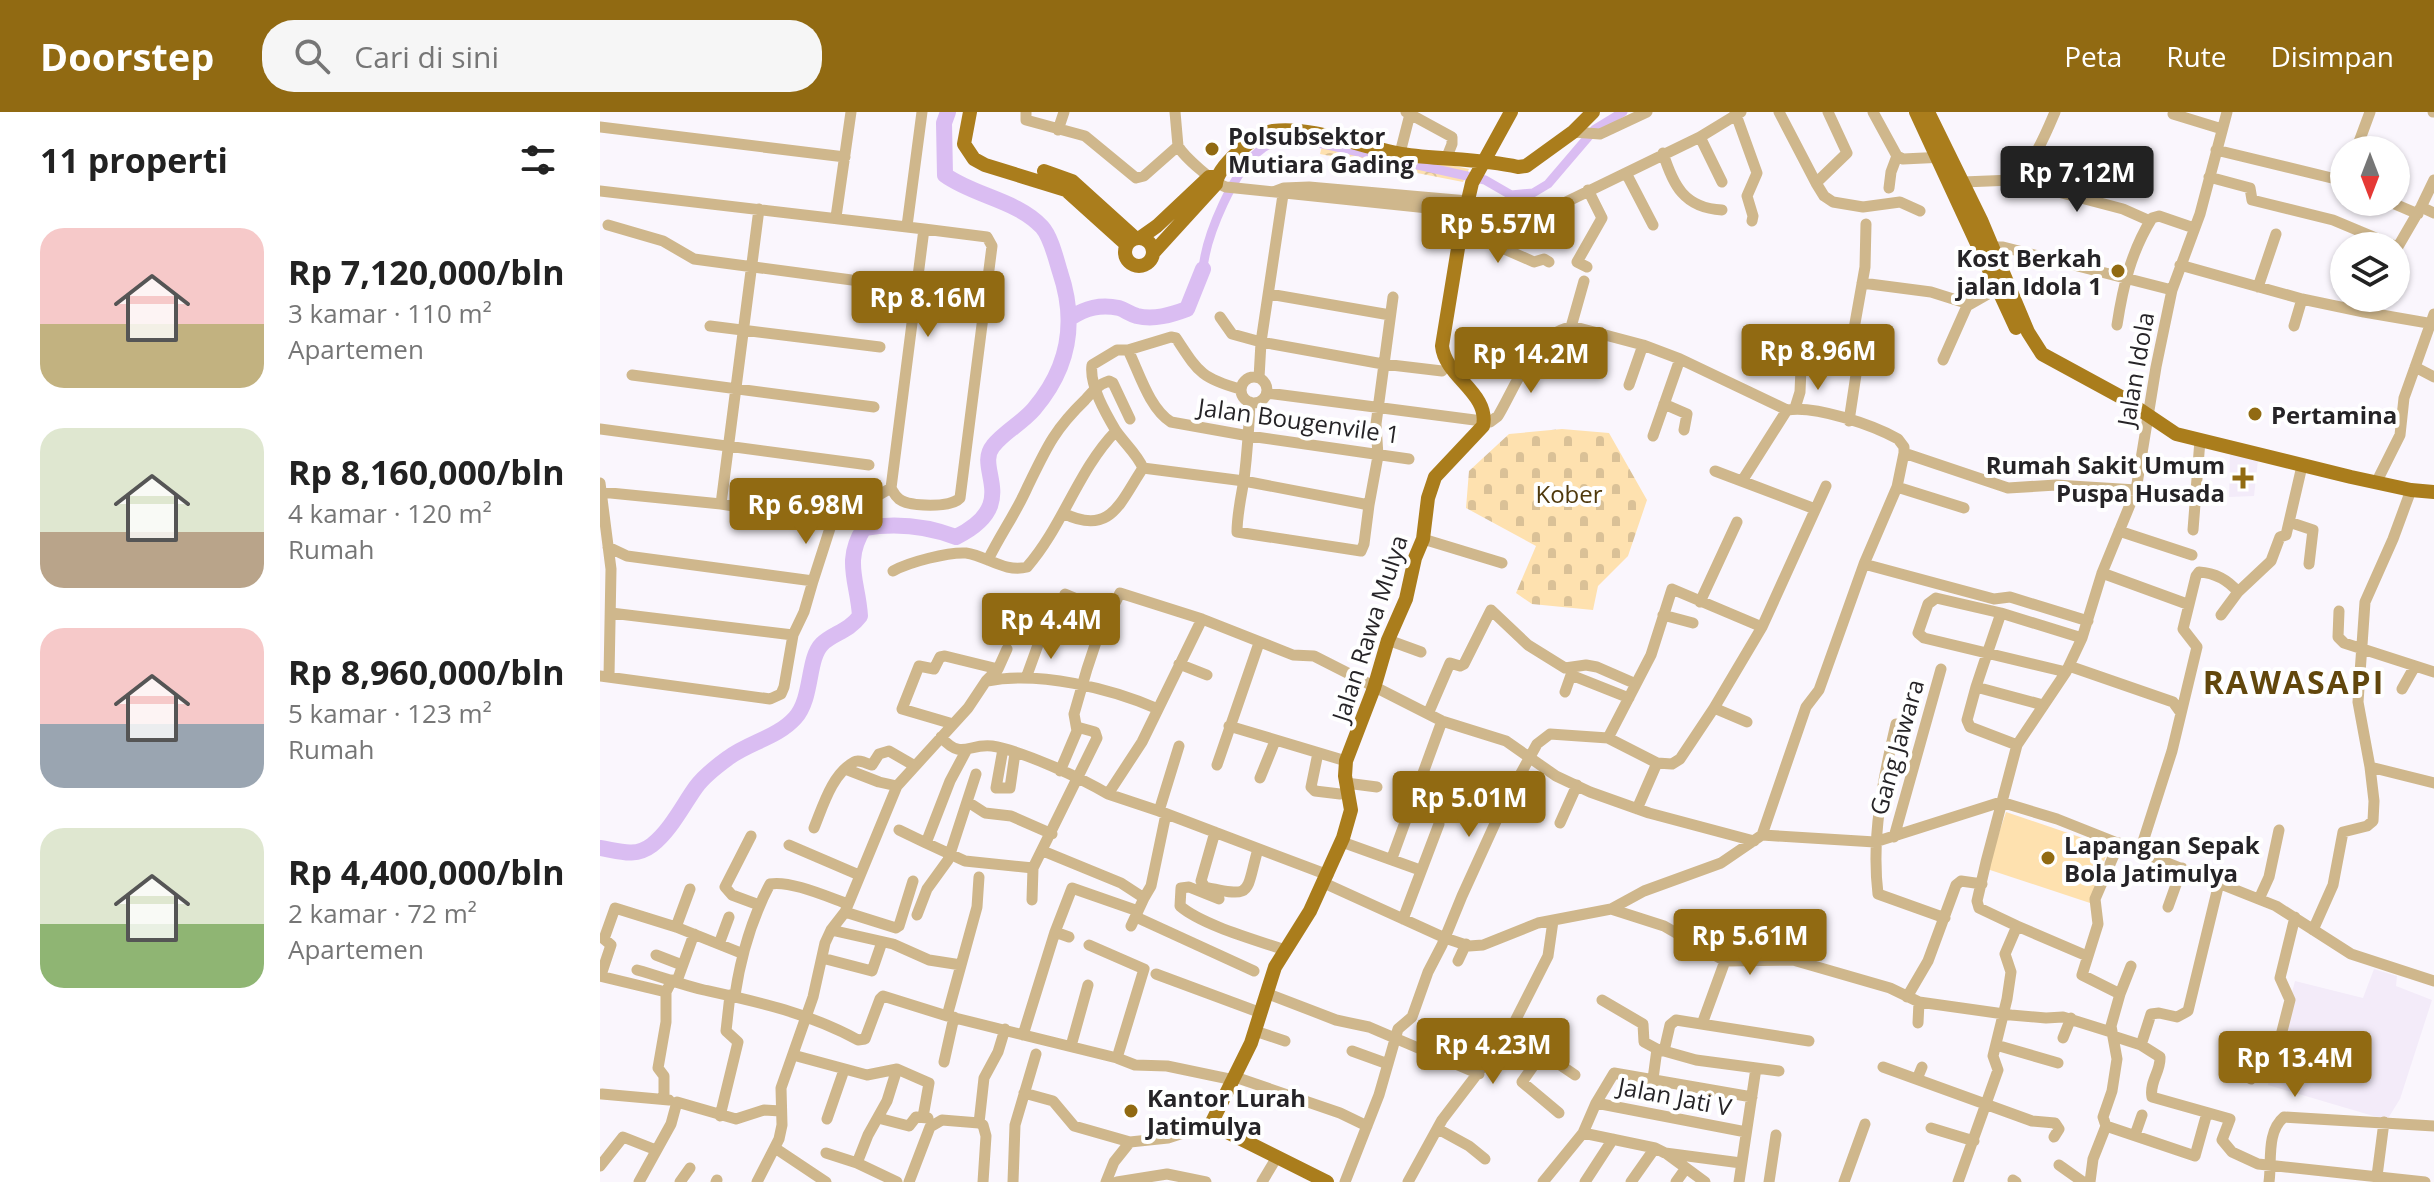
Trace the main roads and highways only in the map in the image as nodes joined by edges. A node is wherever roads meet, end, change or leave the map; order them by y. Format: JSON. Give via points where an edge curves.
{"nodes":[{"id":1,"x":1511,"y":112,"type":"edge"},
{"id":2,"x":1593,"y":112,"type":"edge"},
{"id":3,"x":1916,"y":112,"type":"edge"},
{"id":4,"x":1928,"y":112,"type":"edge"},
{"id":5,"x":969,"y":117,"type":"edge"},
{"id":6,"x":1944,"y":158,"type":"junction"},
{"id":7,"x":1478,"y":172,"type":"junction"},
{"id":8,"x":1217,"y":181,"type":"junction"},
{"id":9,"x":1134,"y":240,"type":"junction"},
{"id":10,"x":1985,"y":247,"type":"junction"},
{"id":11,"x":1154,"y":252,"type":"junction"},
{"id":12,"x":2434,"y":492,"type":"edge"},
{"id":13,"x":1327,"y":1182,"type":"edge"}],
"edges":[{"from":1,"to":7,"type":"main road"},
{"from":2,"to":7,"type":"main road","via":[[1580,132],[1526,166]]},
{"from":3,"to":6,"type":"main road"},
{"from":4,"to":6,"type":"main road"},
{"from":5,"to":9,"type":"main road","via":[[970,141],[979,150],[1067,178]]},
{"from":6,"to":10,"type":"main road"},
{"from":6,"to":10,"type":"main road","via":[[1963,182]]},
{"from":7,"to":8,"type":"main road","via":[[1446,159],[1275,131],[1252,140]]},
{"from":7,"to":13,"type":"main road","name":"Jalan Rawa Mulya","via":[[1461,230],[1442,351],[1475,396],[1484,421],[1435,477],[1406,599],[1346,761],[1343,789],[1351,810],[1342,842],[1275,967],[1255,1031],[1211,1124]]},
{"from":8,"to":9,"type":"main road"},
{"from":8,"to":11,"type":"main road"},
{"from":9,"to":11,"type":"main road","via":[[1150,242]]},
{"from":9,"to":11,"type":"main road","via":[[1126,257],[1134,266],[1146,265]]},
{"from":10,"to":12,"type":"main road","via":[[2021,339],[2035,360],[2048,368],[2121,397],[2176,434]]}]}
